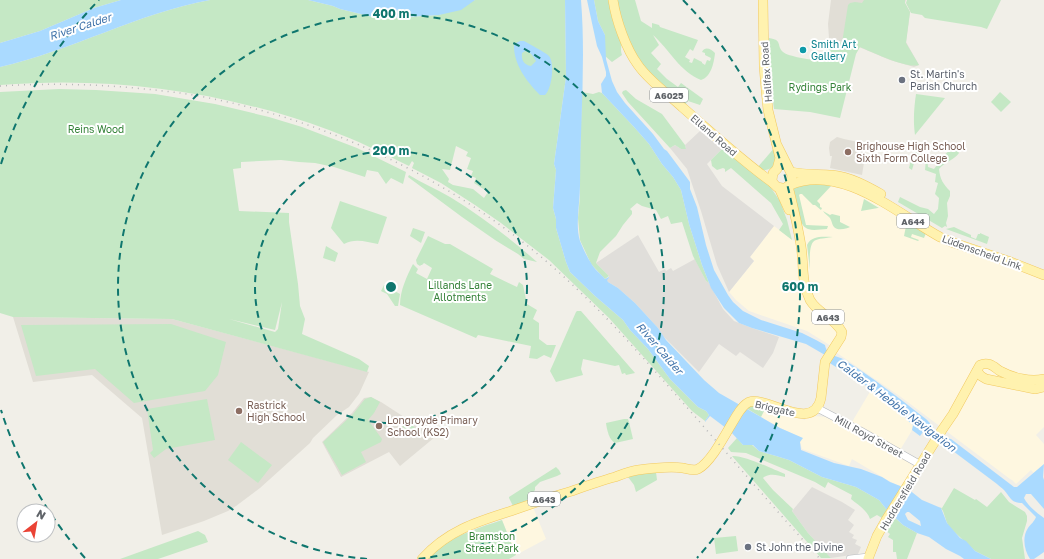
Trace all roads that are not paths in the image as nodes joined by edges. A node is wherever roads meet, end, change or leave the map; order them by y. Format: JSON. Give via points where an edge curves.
{"nodes":[{"id":1,"x":613,"y":0,"type":"edge"},
{"id":2,"x":763,"y":0,"type":"edge"},
{"id":3,"x":776,"y":143,"type":"junction"},
{"id":4,"x":754,"y":170,"type":"junction"},
{"id":5,"x":775,"y":171,"type":"junction"},
{"id":6,"x":790,"y":172,"type":"junction"},
{"id":7,"x":783,"y":185,"type":"junction"},
{"id":8,"x":1044,"y":269,"type":"edge"},
{"id":9,"x":1044,"y":275,"type":"edge"},
{"id":10,"x":999,"y":370,"type":"junction"},
{"id":11,"x":983,"y":376,"type":"junction"},
{"id":12,"x":1044,"y":379,"type":"edge"},
{"id":13,"x":1044,"y":388,"type":"edge"},
{"id":14,"x":817,"y":408,"type":"junction"},
{"id":15,"x":921,"y":465,"type":"junction"},
{"id":16,"x":868,"y":558,"type":"edge"},
{"id":17,"x":422,"y":559,"type":"edge"},
{"id":18,"x":850,"y":559,"type":"edge"}],
"edges":[{"from":1,"to":4,"type":"main road","name":"Elland Road","number":"A6025","via":[[626,43],[640,69]]},
{"from":2,"to":3,"type":"main road","name":"Halifax Road","via":[[768,110]]},
{"from":3,"to":5,"type":"main road","name":"Halifax Road","via":[[780,158]]},
{"from":3,"to":6,"type":"main road","name":"Halifax Road"},
{"from":4,"to":5,"type":"main road","via":[[766,173]]},
{"from":4,"to":7,"type":"main road","number":"A6025"},
{"from":5,"to":6,"type":"main road","number":"A644","via":[[784,168]]},
{"from":5,"to":7,"type":"main road","name":"Halifax Road","via":[[772,176]]},
{"from":6,"to":7,"type":"main road","name":"Halifax Road","via":[[792,179]]},
{"from":6,"to":8,"type":"main road","name":"Lüdenscheid Link","number":"A644","via":[[840,176],[857,181],[943,232]]},
{"from":7,"to":9,"type":"main road","name":"Lüdenscheid Link","number":"A644","via":[[819,180],[852,186],[940,237]]},
{"from":7,"to":14,"type":"main road","name":"Halifax Road","number":"A643","via":[[799,236],[802,272],[810,299],[822,313],[835,321],[842,332],[842,337],[825,362],[821,400]]},
{"from":10,"to":11,"type":"main road","name":"Huddersfield Road","via":[[995,378]]},
{"from":10,"to":11,"type":"main road","via":[[993,365],[983,364],[978,368]]},
{"from":10,"to":12,"type":"main road","via":[[1017,378]]},
{"from":11,"to":13,"type":"main road","via":[[1035,389]]},
{"from":11,"to":15,"type":"main road","name":"Huddersfield Road","via":[[970,383]]},
{"from":14,"to":15,"type":"street","name":"Mill Royd Street"},
{"from":14,"to":17,"type":"main road","name":"Briggate","number":"A643","via":[[800,414],[751,402],[742,408],[713,455],[698,469],[669,467],[632,471],[549,498],[459,530],[432,548]]},
{"from":15,"to":16,"type":"main road","name":"Huddersfield Road","via":[[886,520]]},
{"from":16,"to":18,"type":"street"}]}
